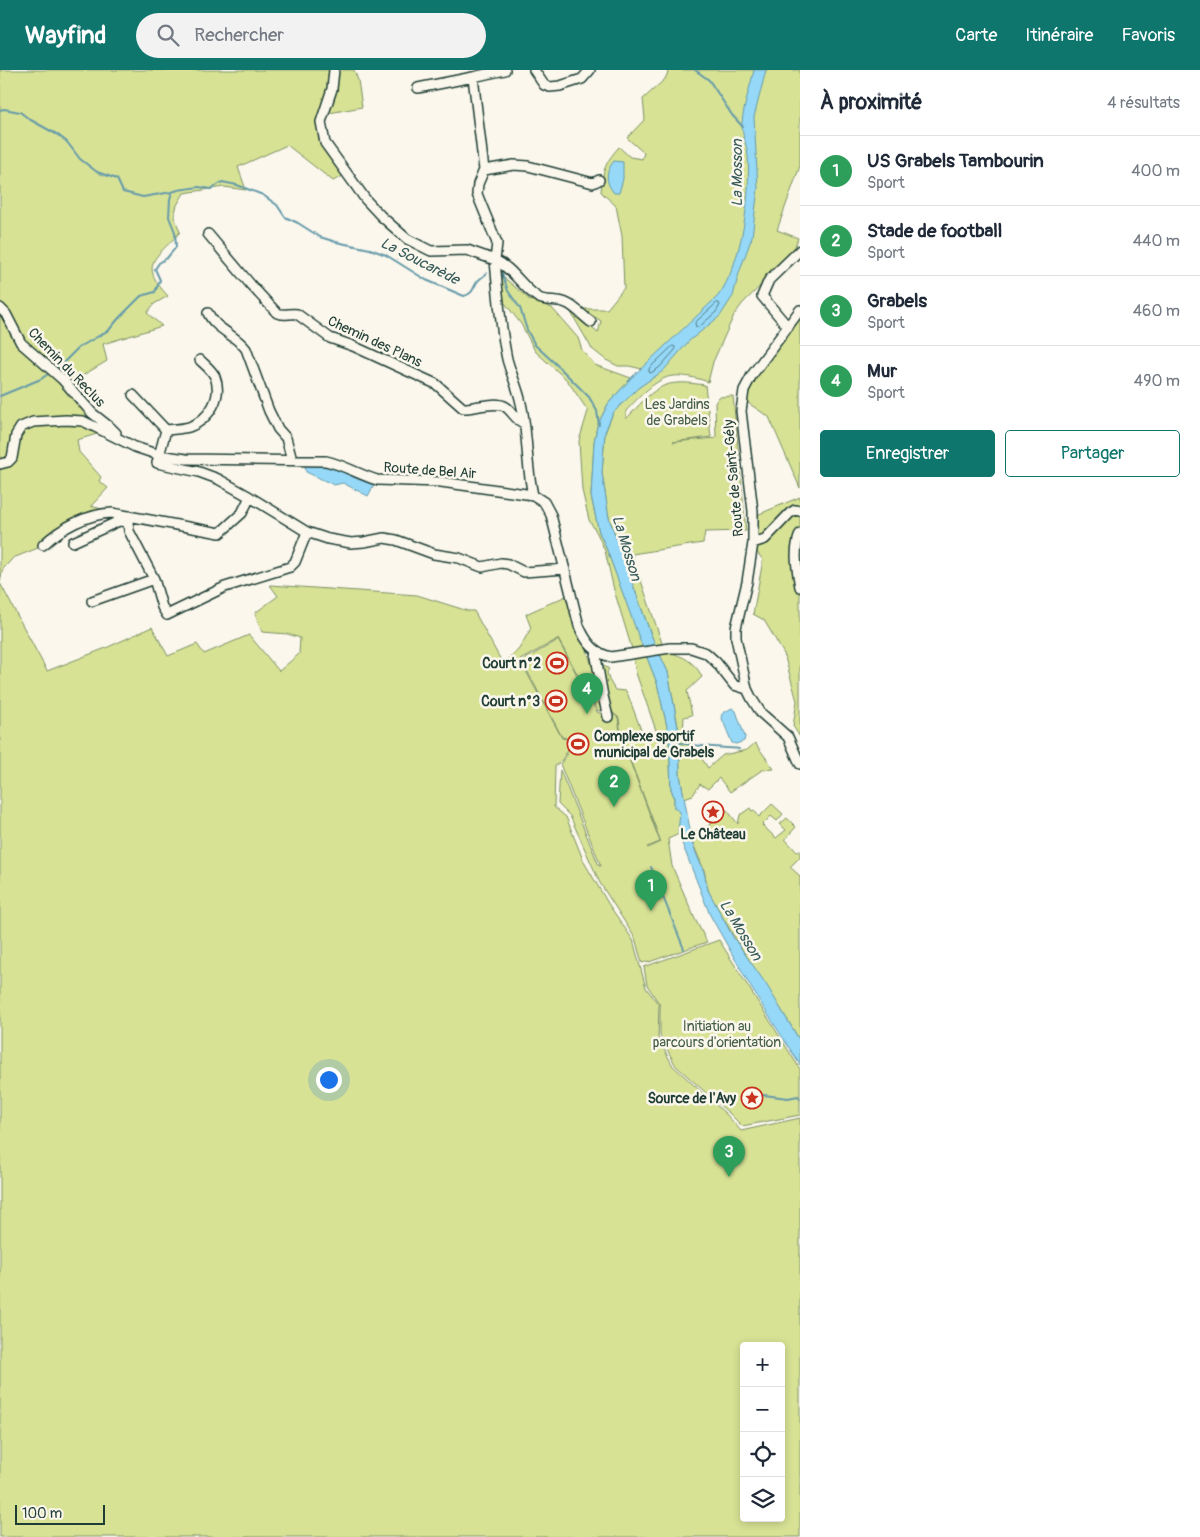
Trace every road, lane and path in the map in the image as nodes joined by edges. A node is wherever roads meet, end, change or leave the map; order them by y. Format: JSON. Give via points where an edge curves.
{"nodes":[{"id":1,"x":334,"y":70,"type":"edge"},
{"id":2,"x":505,"y":70,"type":"edge"},
{"id":3,"x":534,"y":70,"type":"edge"},
{"id":4,"x":590,"y":70,"type":"edge"},
{"id":5,"x":467,"y":75,"type":"edge"},
{"id":6,"x":418,"y":88,"type":"dead end"},
{"id":7,"x":484,"y":170,"type":"junction"},
{"id":8,"x":599,"y":180,"type":"dead end"},
{"id":9,"x":208,"y":234,"type":"dead end"},
{"id":10,"x":800,"y":242,"type":"edge"},
{"id":11,"x":798,"y":251,"type":"edge"},
{"id":12,"x":495,"y":260,"type":"junction"},
{"id":13,"x":0,"y":308,"type":"edge"},
{"id":14,"x":800,"y":310,"type":"edge"},
{"id":15,"x":208,"y":313,"type":"dead end"},
{"id":16,"x":591,"y":322,"type":"dead end"},
{"id":17,"x":788,"y":326,"type":"junction"},
{"id":18,"x":200,"y":360,"type":"dead end"},
{"id":19,"x":133,"y":395,"type":"dead end"},
{"id":20,"x":524,"y":423,"type":"junction"},
{"id":21,"x":166,"y":430,"type":"junction"},
{"id":22,"x":121,"y":440,"type":"junction"},
{"id":23,"x":159,"y":455,"type":"junction"},
{"id":24,"x":292,"y":460,"type":"junction"},
{"id":25,"x":0,"y":464,"type":"edge"},
{"id":26,"x":533,"y":495,"type":"junction"},
{"id":27,"x":250,"y":497,"type":"junction"},
{"id":28,"x":800,"y":511,"type":"edge"},
{"id":29,"x":129,"y":519,"type":"junction"},
{"id":30,"x":307,"y":532,"type":"junction"},
{"id":31,"x":800,"y":534,"type":"edge"},
{"id":32,"x":72,"y":542,"type":"dead end"},
{"id":33,"x":753,"y":543,"type":"junction"},
{"id":34,"x":43,"y":545,"type":"dead end"},
{"id":35,"x":565,"y":569,"type":"junction"},
{"id":36,"x":154,"y":579,"type":"junction"},
{"id":37,"x":800,"y":587,"type":"edge"},
{"id":38,"x":92,"y":601,"type":"dead end"},
{"id":39,"x":599,"y":653,"type":"junction"},
{"id":40,"x":747,"y":689,"type":"junction"},
{"id":41,"x":608,"y":717,"type":"dead end"},
{"id":42,"x":800,"y":764,"type":"edge"}],
"edges":[{"from":1,"to":12,"type":"street","via":[[332,90],[321,122],[325,143],[366,200],[407,239],[431,252],[467,250]]},
{"from":2,"to":5,"type":"street"},
{"from":3,"to":4,"type":"street","via":[[544,85],[550,87],[582,79]]},
{"from":5,"to":6,"type":"street"},
{"from":5,"to":7,"type":"street"},
{"from":7,"to":8,"type":"street","via":[[528,166],[593,183]]},
{"from":7,"to":12,"type":"street","via":[[477,194],[497,243]]},
{"from":9,"to":20,"type":"street","name":"Chemin des Plans","via":[[280,315],[297,314],[330,338],[436,384],[463,408],[505,406]]},
{"from":10,"to":11,"type":"street"},
{"from":11,"to":17,"type":"street","via":[[769,280],[762,296]]},
{"from":12,"to":16,"type":"street","via":[[504,264],[531,292],[542,299],[567,303]]},
{"from":12,"to":20,"type":"street","via":[[501,329],[522,404]]},
{"from":13,"to":22,"type":"street","name":"Chemin du Reclus","via":[[21,343],[62,379]]},
{"from":14,"to":17,"type":"street","name":"Route de Saint-Gély"},
{"from":15,"to":24,"type":"street","via":[[214,322],[246,348],[269,411],[286,438]]},
{"from":17,"to":33,"type":"street","name":"Route de Saint-Gély","via":[[752,374],[744,390],[740,411],[753,511]]},
{"from":18,"to":21,"type":"street","via":[[215,375],[218,386],[214,403],[199,422],[182,429]]},
{"from":19,"to":21,"type":"street"},
{"from":20,"to":26,"type":"street"},
{"from":21,"to":23,"type":"street"},
{"from":22,"to":23,"type":"street","name":"Route de Bel Air"},
{"from":22,"to":25,"type":"street","name":"Route de Bel Air","via":[[83,421],[33,422],[22,426],[16,434],[12,458]]},
{"from":23,"to":24,"type":"street","name":"Route de Bel Air","via":[[186,459]]},
{"from":23,"to":27,"type":"street","via":[[158,463],[218,479]]},
{"from":24,"to":26,"type":"street","name":"Route de Bel Air","via":[[340,464],[377,480],[441,482]]},
{"from":26,"to":35,"type":"street","via":[[547,506]]},
{"from":27,"to":29,"type":"street","via":[[242,513],[220,533]]},
{"from":27,"to":30,"type":"street"},
{"from":28,"to":33,"type":"street","via":[[795,510],[765,539]]},
{"from":29,"to":32,"type":"street"},
{"from":29,"to":34,"type":"street","via":[[102,513],[70,526]]},
{"from":29,"to":36,"type":"street","via":[[129,531]]},
{"from":30,"to":35,"type":"street","via":[[351,543],[384,538],[396,540],[482,567],[501,563],[524,572]]},
{"from":30,"to":36,"type":"street","via":[[290,567],[225,587],[167,614]]},
{"from":31,"to":37,"type":"street","via":[[795,554]]},
{"from":33,"to":40,"type":"street","name":"Route de Saint-Gély","via":[[736,628]]},
{"from":35,"to":39,"type":"street","via":[[579,626]]},
{"from":36,"to":38,"type":"street"},
{"from":39,"to":40,"type":"street","via":[[612,657],[691,648],[706,653],[734,685]]},
{"from":39,"to":41,"type":"street","via":[[596,657]]},
{"from":40,"to":42,"type":"street","via":[[761,713],[788,737]]}]}
